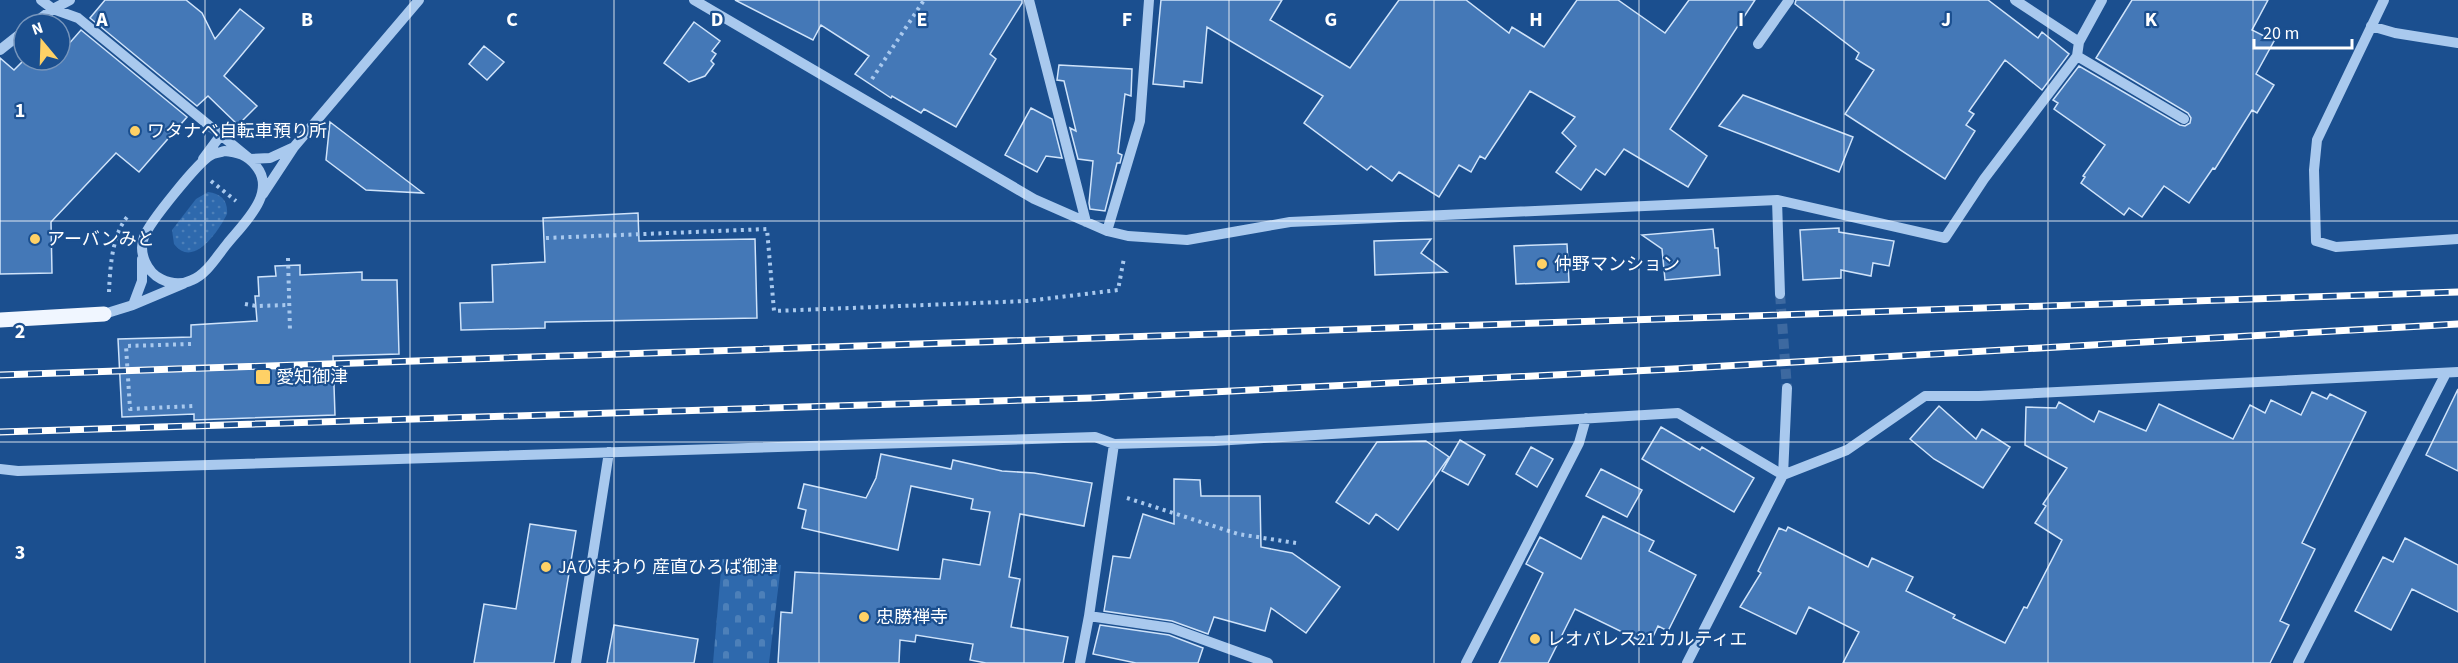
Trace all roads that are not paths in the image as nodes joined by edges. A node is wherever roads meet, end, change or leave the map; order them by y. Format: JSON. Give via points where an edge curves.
{"nodes":[{"id":1,"x":41,"y":0,"type":"edge"},
{"id":2,"x":70,"y":0,"type":"edge"},
{"id":3,"x":419,"y":0,"type":"edge"},
{"id":4,"x":694,"y":0,"type":"edge"},
{"id":5,"x":1029,"y":0,"type":"edge"},
{"id":6,"x":1149,"y":0,"type":"edge"},
{"id":7,"x":1789,"y":0,"type":"edge"},
{"id":8,"x":2015,"y":0,"type":"edge"},
{"id":9,"x":2102,"y":0,"type":"edge"},
{"id":10,"x":2384,"y":0,"type":"edge"},
{"id":11,"x":53,"y":9,"type":"junction"},
{"id":12,"x":49,"y":12,"type":"edge"},
{"id":13,"x":2371,"y":26,"type":"junction"},
{"id":14,"x":12,"y":40,"type":"edge"},
{"id":15,"x":2079,"y":42,"type":"junction"},
{"id":16,"x":2458,"y":43,"type":"edge"},
{"id":17,"x":1758,"y":44,"type":"dead end"},
{"id":18,"x":0,"y":50,"type":"edge"},
{"id":19,"x":2077,"y":56,"type":"junction"},
{"id":20,"x":2184,"y":118,"type":"dead end"},
{"id":21,"x":220,"y":136,"type":"junction"},
{"id":22,"x":294,"y":147,"type":"junction"},
{"id":23,"x":250,"y":159,"type":"junction"},
{"id":24,"x":198,"y":166,"type":"junction"},
{"id":25,"x":262,"y":197,"type":"junction"},
{"id":26,"x":1777,"y":200,"type":"junction"},
{"id":27,"x":1086,"y":222,"type":"junction"},
{"id":28,"x":1107,"y":231,"type":"junction"},
{"id":29,"x":2458,"y":239,"type":"edge"},
{"id":30,"x":142,"y":252,"type":"junction"},
{"id":31,"x":195,"y":280,"type":"junction"},
{"id":32,"x":1780,"y":294,"type":"tunnel mouth"},
{"id":33,"x":133,"y":305,"type":"junction"},
{"id":34,"x":104,"y":314,"type":"joint"},
{"id":35,"x":0,"y":320,"type":"edge"},
{"id":36,"x":2458,"y":372,"type":"edge"},
{"id":37,"x":2446,"y":373,"type":"junction"},
{"id":38,"x":1787,"y":388,"type":"tunnel mouth"},
{"id":39,"x":1586,"y":418,"type":"junction"},
{"id":40,"x":1114,"y":444,"type":"junction"},
{"id":41,"x":609,"y":452,"type":"junction"},
{"id":42,"x":0,"y":469,"type":"edge"},
{"id":43,"x":1783,"y":475,"type":"junction"},
{"id":44,"x":1089,"y":616,"type":"junction"},
{"id":45,"x":576,"y":663,"type":"edge"},
{"id":46,"x":1080,"y":663,"type":"edge"},
{"id":47,"x":1268,"y":663,"type":"edge"},
{"id":48,"x":1466,"y":663,"type":"edge"},
{"id":49,"x":1687,"y":663,"type":"edge"},
{"id":50,"x":2298,"y":663,"type":"edge"}],
"edges":[{"from":1,"to":11,"type":"street"},
{"from":2,"to":11,"type":"street"},
{"from":3,"to":22,"type":"street"},
{"from":4,"to":27,"type":"street","via":[[1034,199]]},
{"from":5,"to":27,"type":"street"},
{"from":6,"to":28,"type":"street","via":[[1140,121]]},
{"from":7,"to":17,"type":"street"},
{"from":8,"to":15,"type":"street"},
{"from":9,"to":15,"type":"street"},
{"from":10,"to":13,"type":"street"},
{"from":11,"to":12,"type":"street"},
{"from":11,"to":21,"type":"street","via":[[78,18]]},
{"from":13,"to":16,"type":"street"},
{"from":13,"to":29,"type":"street","via":[[2317,140],[2316,241],[2336,247]]},
{"from":14,"to":18,"type":"street"},
{"from":15,"to":19,"type":"street"},
{"from":19,"to":20,"type":"street"},
{"from":19,"to":26,"type":"street","via":[[1984,179],[1945,238]]},
{"from":21,"to":23,"type":"street"},
{"from":21,"to":24,"type":"street"},
{"from":22,"to":23,"type":"street","via":[[270,158]]},
{"from":22,"to":25,"type":"street"},
{"from":23,"to":24,"type":"street","via":[[238,152],[224,151],[211,155]]},
{"from":23,"to":25,"type":"street","via":[[259,170]]},
{"from":24,"to":30,"type":"street","via":[[150,226]]},
{"from":25,"to":31,"type":"street"},
{"from":26,"to":28,"type":"street","via":[[1290,222],[1186,240],[1128,237]]},
{"from":26,"to":32,"type":"street"},
{"from":27,"to":28,"type":"street"},
{"from":30,"to":31,"type":"street","via":[[146,266],[155,276],[181,284]]},
{"from":30,"to":33,"type":"street","via":[[142,280]]},
{"from":31,"to":33,"type":"street"},
{"from":33,"to":34,"type":"street"},
{"from":34,"to":35,"type":"main road"},
{"from":36,"to":37,"type":"street"},
{"from":37,"to":43,"type":"street","via":[[1925,396],[1847,450]]},
{"from":37,"to":50,"type":"street"},
{"from":38,"to":43,"type":"street"},
{"from":39,"to":40,"type":"street"},
{"from":39,"to":43,"type":"street","via":[[1678,413]]},
{"from":39,"to":48,"type":"street","via":[[1579,443]]},
{"from":40,"to":41,"type":"street","via":[[1095,437]]},
{"from":40,"to":44,"type":"street"},
{"from":41,"to":42,"type":"street"},
{"from":41,"to":45,"type":"street"},
{"from":43,"to":49,"type":"street"},
{"from":44,"to":46,"type":"street"},
{"from":44,"to":47,"type":"street","via":[[1171,628]]}]}
